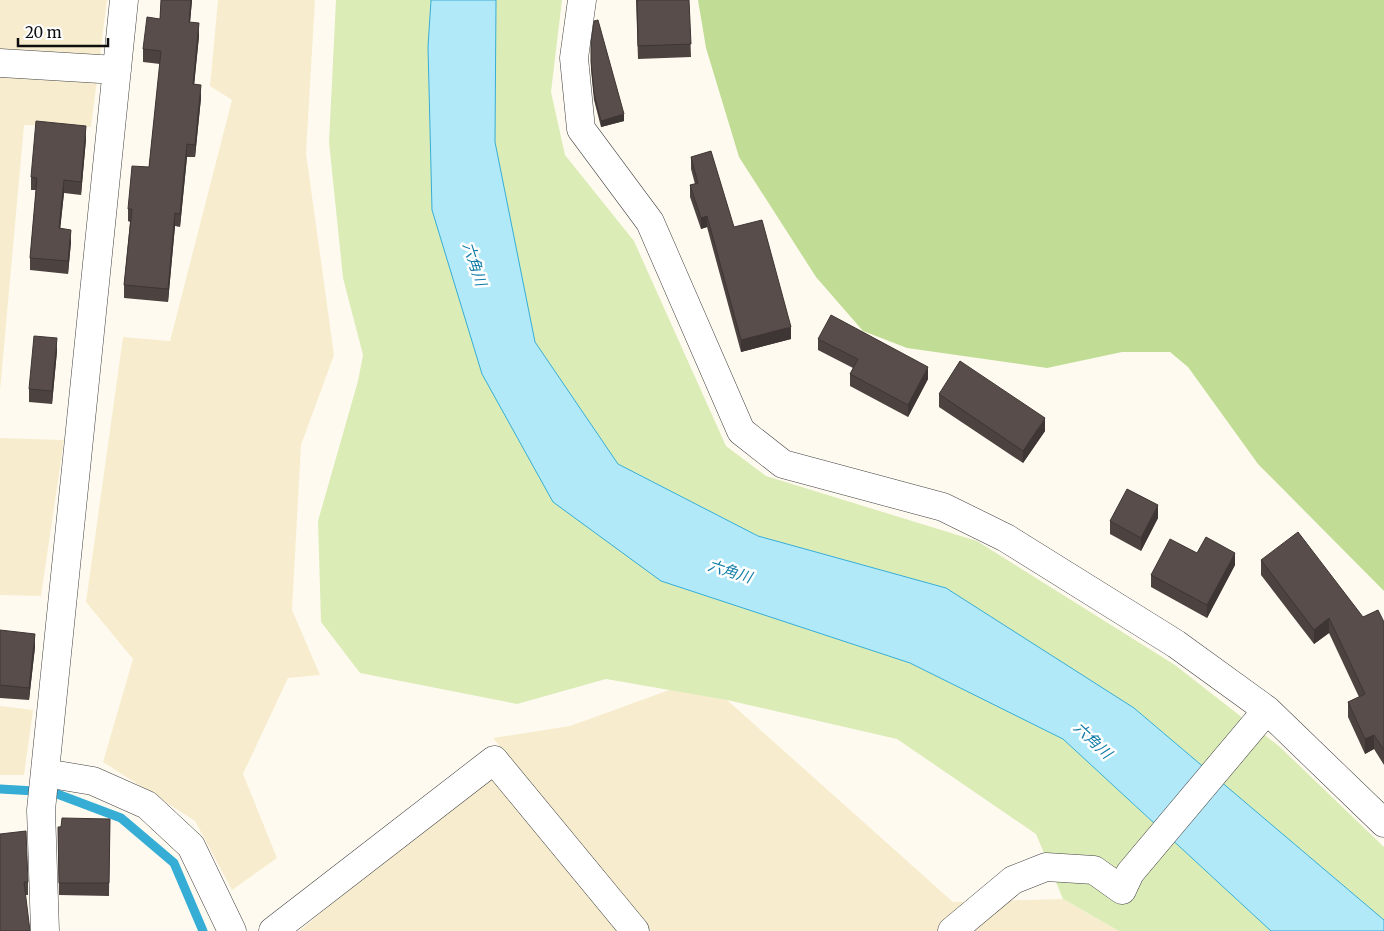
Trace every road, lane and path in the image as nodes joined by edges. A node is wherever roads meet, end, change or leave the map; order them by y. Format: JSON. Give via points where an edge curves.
{"nodes":[{"id":1,"x":124,"y":0,"type":"edge"},
{"id":2,"x":582,"y":0,"type":"edge"},
{"id":3,"x":0,"y":64,"type":"edge"},
{"id":4,"x":117,"y":70,"type":"junction"},
{"id":5,"x":1262,"y":716,"type":"junction"},
{"id":6,"x":45,"y":773,"type":"junction"},
{"id":7,"x":1384,"y":823,"type":"edge"},
{"id":8,"x":45,"y":931,"type":"edge"},
{"id":9,"x":232,"y":931,"type":"edge"},
{"id":10,"x":272,"y":931,"type":"edge"},
{"id":11,"x":635,"y":931,"type":"edge"},
{"id":12,"x":952,"y":931,"type":"edge"}],
"edges":[{"from":1,"to":4,"type":"street"},
{"from":2,"to":5,"type":"street","via":[[574,58],[581,129],[650,222],[741,431],[783,464],[943,508],[1006,538],[1176,644]]},
{"from":3,"to":4,"type":"street"},
{"from":4,"to":6,"type":"street"},
{"from":5,"to":7,"type":"street"},
{"from":5,"to":12,"type":"street","via":[[1130,873],[1122,890],[1094,870],[1046,867],[1013,880]]},
{"from":6,"to":8,"type":"street","via":[[41,810]]},
{"from":6,"to":9,"type":"street","via":[[93,781],[147,805],[190,846]]},
{"from":10,"to":11,"type":"street","via":[[494,760]]}]}
